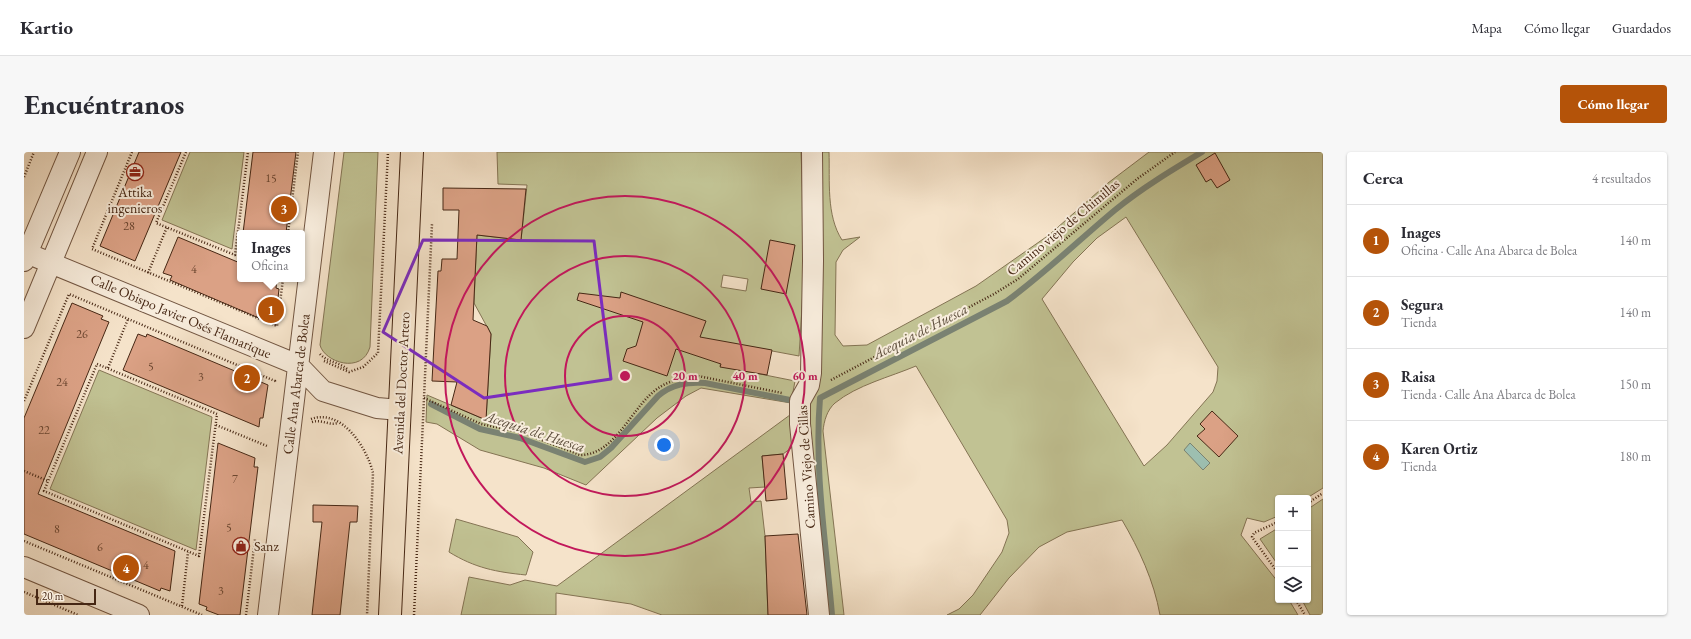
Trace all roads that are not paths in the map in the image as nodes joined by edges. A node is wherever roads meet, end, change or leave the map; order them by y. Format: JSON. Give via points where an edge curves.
{"nodes":[{"id":1,"x":70,"y":152,"type":"edge"},
{"id":2,"x":97,"y":152,"type":"edge"},
{"id":3,"x":324,"y":152,"type":"edge"},
{"id":4,"x":412,"y":152,"type":"edge"},
{"id":5,"x":812,"y":152,"type":"edge"},
{"id":6,"x":25,"y":255,"type":"edge"},
{"id":7,"x":51,"y":263,"type":"junction"},
{"id":8,"x":24,"y":328,"type":"edge"},
{"id":9,"x":298,"y":365,"type":"junction"},
{"id":10,"x":400,"y":410,"type":"junction"},
{"id":11,"x":24,"y":567,"type":"edge"},
{"id":12,"x":139,"y":615,"type":"edge"},
{"id":13,"x":268,"y":615,"type":"edge"},
{"id":14,"x":390,"y":615,"type":"edge"},
{"id":15,"x":818,"y":615,"type":"edge"}],
"edges":[{"from":1,"to":6,"type":"street"},
{"from":2,"to":7,"type":"street"},
{"from":3,"to":9,"type":"street","name":"Calle Ana Abarca de Bolea"},
{"from":4,"to":10,"type":"main road","name":"Avenida del Doctor Artero"},
{"from":5,"to":15,"type":"street","name":"Camino Viejo de Cillas","via":[[811,373],[800,401],[800,424]]},
{"from":6,"to":7,"type":"street","name":"Calle Obispo Javier Osés Flamarique"},
{"from":7,"to":8,"type":"street"},
{"from":7,"to":9,"type":"street","name":"Calle Obispo Javier Osés Flamarique"},
{"from":9,"to":10,"type":"street","name":"Calle Obispo Javier Osés Flamarique","via":[[323,390],[377,408]]},
{"from":9,"to":13,"type":"street","name":"Calle Ana Abarca de Bolea"},
{"from":10,"to":14,"type":"main road","name":"Avenida del Doctor Artero"},
{"from":11,"to":12,"type":"street"}]}
